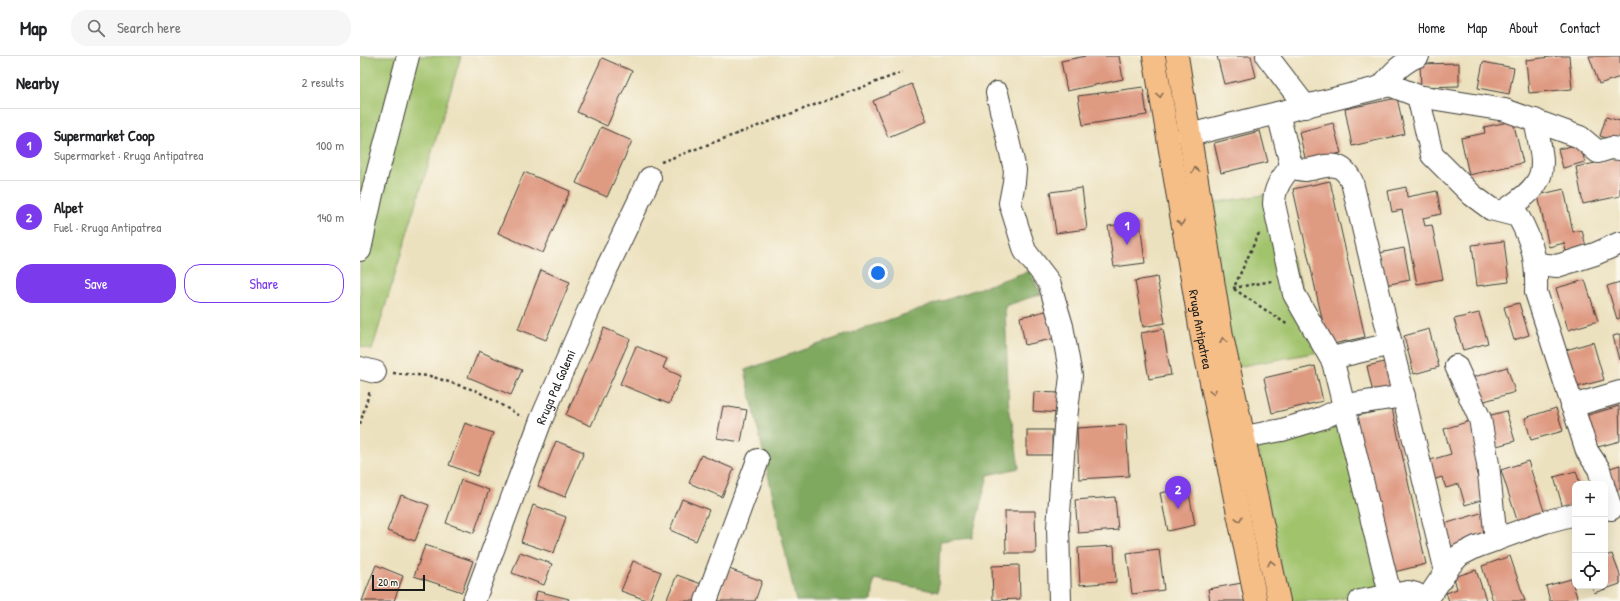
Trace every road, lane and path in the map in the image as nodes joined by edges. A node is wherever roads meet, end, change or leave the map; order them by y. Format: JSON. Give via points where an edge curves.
{"nodes":[{"id":1,"x":408,"y":56,"type":"edge"},
{"id":2,"x":1154,"y":56,"type":"edge"},
{"id":3,"x":1177,"y":56,"type":"edge"},
{"id":4,"x":1267,"y":56,"type":"edge"},
{"id":5,"x":1418,"y":56,"type":"edge"},
{"id":6,"x":903,"y":72,"type":"dead end"},
{"id":7,"x":1378,"y":88,"type":"junction"},
{"id":8,"x":997,"y":93,"type":"dead end"},
{"id":9,"x":1418,"y":96,"type":"junction"},
{"id":10,"x":1306,"y":107,"type":"junction"},
{"id":11,"x":1278,"y":114,"type":"junction"},
{"id":12,"x":1535,"y":120,"type":"junction"},
{"id":13,"x":1189,"y":134,"type":"junction"},
{"id":14,"x":1620,"y":149,"type":"edge"},
{"id":15,"x":1292,"y":165,"type":"junction"},
{"id":16,"x":650,"y":178,"type":"joint"},
{"id":17,"x":366,"y":192,"type":"edge"},
{"id":18,"x":1274,"y":204,"type":"junction"},
{"id":19,"x":1504,"y":211,"type":"junction"},
{"id":20,"x":1620,"y":242,"type":"edge"},
{"id":21,"x":360,"y":250,"type":"edge"},
{"id":22,"x":1537,"y":264,"type":"junction"},
{"id":23,"x":1290,"y":278,"type":"junction"},
{"id":24,"x":1224,"y":289,"type":"junction"},
{"id":25,"x":1290,"y":326,"type":"dead end"},
{"id":26,"x":1391,"y":344,"type":"junction"},
{"id":27,"x":1332,"y":358,"type":"junction"},
{"id":28,"x":1456,"y":366,"type":"dead end"},
{"id":29,"x":367,"y":370,"type":"edge"},
{"id":30,"x":1620,"y":392,"type":"edge"},
{"id":31,"x":1404,"y":396,"type":"junction"},
{"id":32,"x":1344,"y":406,"type":"junction"},
{"id":33,"x":1572,"y":406,"type":"junction"},
{"id":34,"x":360,"y":424,"type":"edge"},
{"id":35,"x":539,"y":426,"type":"junction"},
{"id":36,"x":1244,"y":438,"type":"junction"},
{"id":37,"x":758,"y":460,"type":"dead end"},
{"id":38,"x":1602,"y":481,"type":"edge"},
{"id":39,"x":1572,"y":515,"type":"edge"},
{"id":40,"x":1496,"y":540,"type":"junction"},
{"id":41,"x":1446,"y":572,"type":"junction"},
{"id":42,"x":1390,"y":594,"type":"junction"},
{"id":43,"x":474,"y":601,"type":"edge"},
{"id":44,"x":706,"y":601,"type":"edge"},
{"id":45,"x":1060,"y":601,"type":"edge"},
{"id":46,"x":1256,"y":601,"type":"edge"},
{"id":47,"x":1279,"y":601,"type":"edge"},
{"id":48,"x":1360,"y":601,"type":"edge"},
{"id":49,"x":1426,"y":601,"type":"edge"}],
"edges":[{"from":1,"to":17,"type":"street"},
{"from":2,"to":46,"type":"main road","name":"Rruga Antipatrea","one_way":true,"via":[[1202,338]]},
{"from":3,"to":13,"type":"main road","name":"Rruga Antipatrea"},
{"from":4,"to":10,"type":"street"},
{"from":5,"to":7,"type":"street","via":[[1402,64]]},
{"from":6,"to":16,"type":"path","via":[[657,164]]},
{"from":7,"to":9,"type":"street","via":[[1396,86]]},
{"from":7,"to":10,"type":"street"},
{"from":8,"to":45,"type":"street","via":[[1015,170],[1010,203],[1025,251],[1050,282],[1062,326],[1071,376],[1058,528]]},
{"from":9,"to":12,"type":"street","via":[[1505,110]]},
{"from":9,"to":19,"type":"street","via":[[1432,155],[1472,195],[1491,209]]},
{"from":10,"to":11,"type":"street"},
{"from":11,"to":13,"type":"street"},
{"from":11,"to":15,"type":"street"},
{"from":12,"to":14,"type":"street","via":[[1580,137],[1598,152],[1611,148]]},
{"from":12,"to":19,"type":"street","via":[[1542,160],[1541,176],[1525,197]]},
{"from":24,"to":13,"type":"main road","name":"Rruga Antipatrea","one_way":true},
{"from":15,"to":18,"type":"street","via":[[1278,184],[1274,193]]},
{"from":15,"to":26,"type":"street","via":[[1301,169],[1332,165],[1348,173]]},
{"from":16,"to":35,"type":"street","name":"Rruga Pal Golemi","via":[[607,268]]},
{"from":17,"to":21,"type":"street"},
{"from":18,"to":23,"type":"street"},
{"from":18,"to":24,"type":"path"},
{"from":19,"to":22,"type":"street","via":[[1518,216],[1526,230]]},
{"from":20,"to":22,"type":"street","via":[[1595,254],[1557,266]]},
{"from":22,"to":33,"type":"street","via":[[1536,292]]},
{"from":23,"to":24,"type":"path"},
{"from":23,"to":27,"type":"street","via":[[1294,294]]},
{"from":24,"to":25,"type":"path"},
{"from":36,"to":24,"type":"main road","name":"Rruga Antipatrea","one_way":true,"via":[[1222,336]]},
{"from":26,"to":27,"type":"street"},
{"from":26,"to":31,"type":"street"},
{"from":27,"to":32,"type":"street"},
{"from":28,"to":40,"type":"street","via":[[1480,419],[1488,464]]},
{"from":29,"to":34,"type":"path"},
{"from":29,"to":35,"type":"path","via":[[430,376],[477,391]]},
{"from":30,"to":33,"type":"street"},
{"from":31,"to":32,"type":"street"},
{"from":31,"to":41,"type":"street"},
{"from":32,"to":36,"type":"street","via":[[1322,418]]},
{"from":32,"to":42,"type":"street"},
{"from":33,"to":38,"type":"street","via":[[1587,451],[1599,469]]},
{"from":35,"to":43,"type":"street","name":"Rruga Pal Golemi"},
{"from":47,"to":36,"type":"main road","name":"Rruga Antipatrea","one_way":true},
{"from":37,"to":44,"type":"street"},
{"from":39,"to":40,"type":"street"},
{"from":40,"to":41,"type":"street","via":[[1460,556]]},
{"from":41,"to":49,"type":"street"},
{"from":42,"to":48,"type":"street"},
{"from":42,"to":49,"type":"street","via":[[1408,592]]}]}
